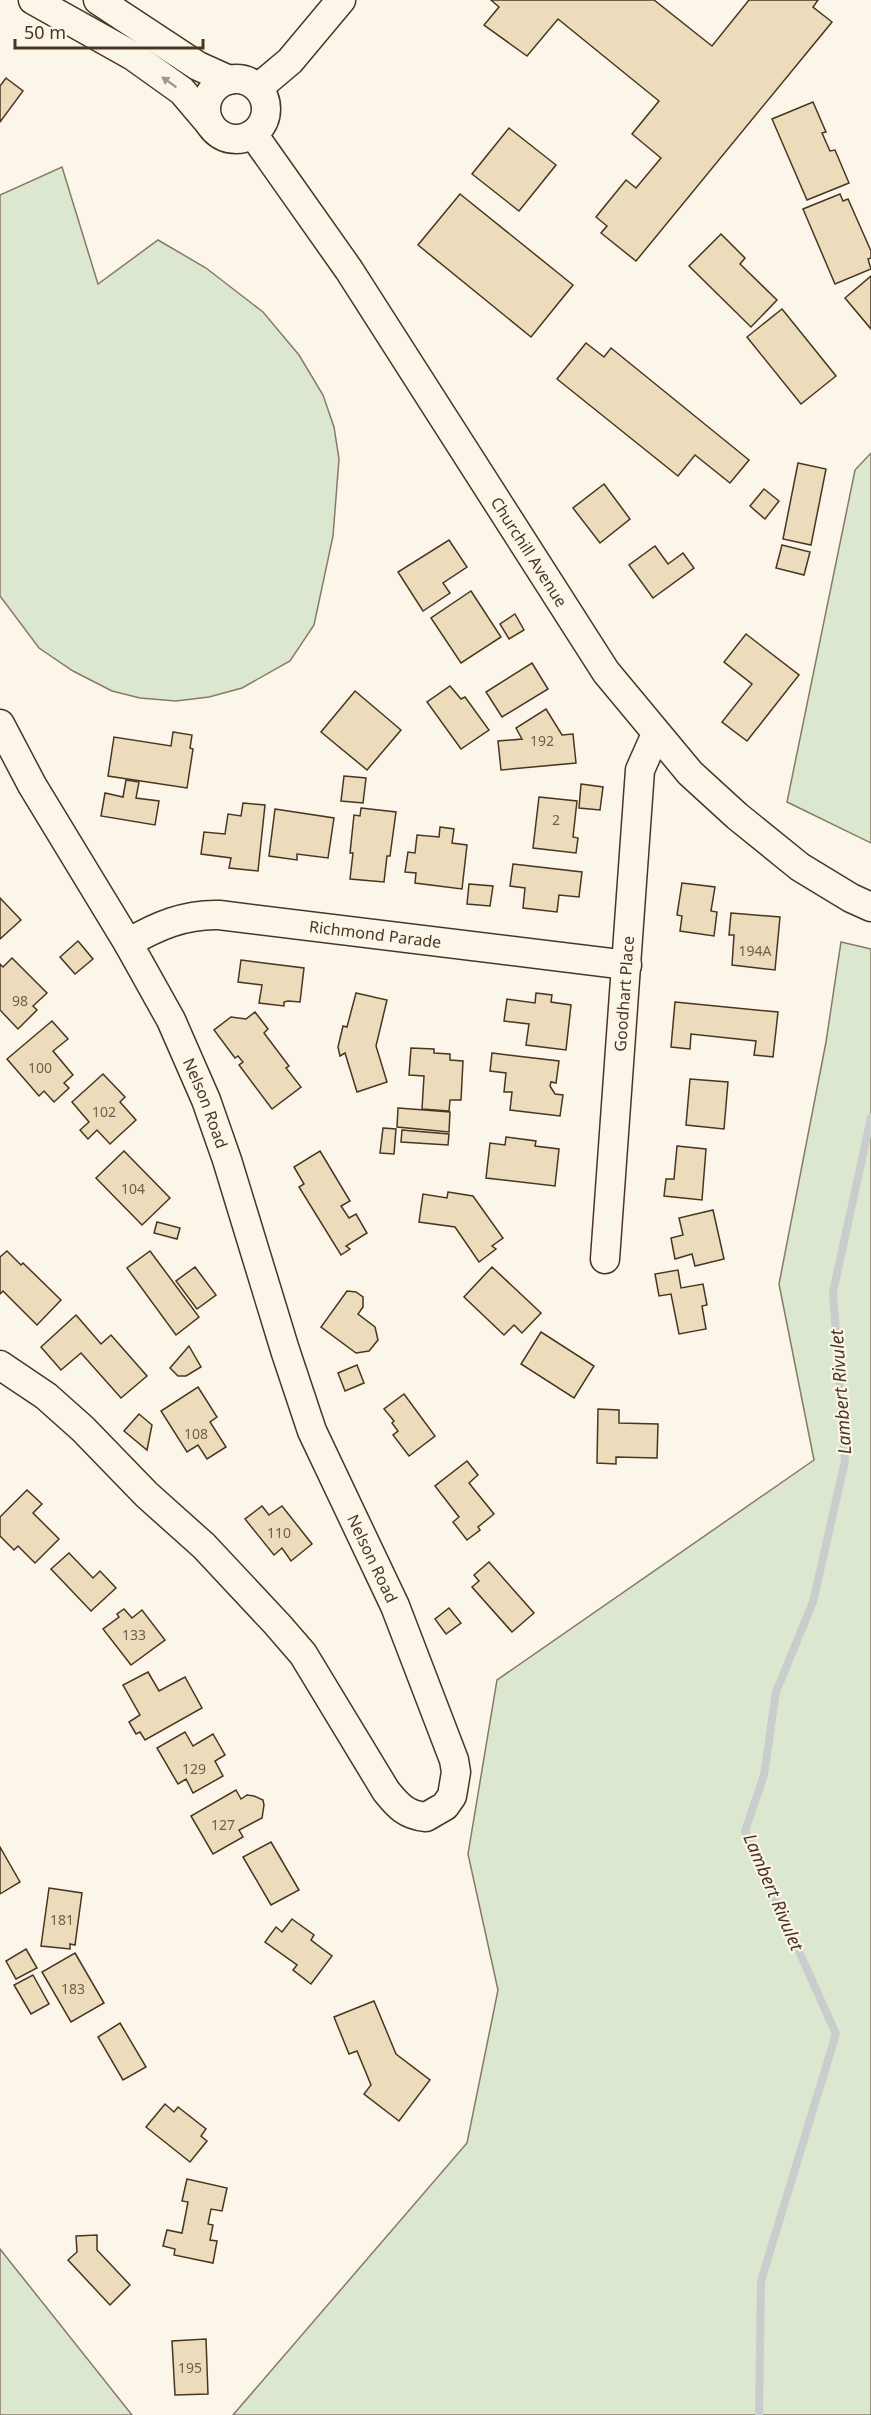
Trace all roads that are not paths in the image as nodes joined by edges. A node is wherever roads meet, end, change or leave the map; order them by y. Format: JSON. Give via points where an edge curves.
{"nodes":[{"id":1,"x":33,"y":0,"type":"edge"},
{"id":2,"x":98,"y":0,"type":"edge"},
{"id":3,"x":341,"y":0,"type":"edge"},
{"id":4,"x":229,"y":80,"type":"junction"},
{"id":5,"x":258,"y":88,"type":"junction"},
{"id":6,"x":210,"y":124,"type":"junction"},
{"id":7,"x":253,"y":134,"type":"junction"},
{"id":8,"x":0,"y":724,"type":"edge"},
{"id":9,"x":656,"y":734,"type":"junction"},
{"id":10,"x":871,"y":907,"type":"edge"},
{"id":11,"x":128,"y":943,"type":"junction"},
{"id":12,"x":627,"y":965,"type":"junction"},
{"id":13,"x":606,"y":1259,"type":"dead end"},
{"id":14,"x":0,"y":1365,"type":"edge"}],
"edges":[{"from":6,"to":1,"type":"street","one_way":true,"via":[[182,91],[133,56]]},
{"from":2,"to":4,"type":"street","via":[[198,66]]},
{"from":3,"to":5,"type":"street","via":[[290,61]]},
{"from":4,"to":5,"type":"street","via":[[249,81]]},
{"from":4,"to":6,"type":"street","via":[[220,83],[208,97]]},
{"from":5,"to":7,"type":"street","via":[[267,113]]},
{"from":6,"to":7,"type":"street","via":[[232,140]]},
{"from":7,"to":9,"type":"street","name":"Churchill Avenue","via":[[349,270],[606,672]]},
{"from":8,"to":11,"type":"street","name":"Nelson Road","via":[[32,785]]},
{"from":9,"to":10,"type":"street","name":"Churchill Avenue","via":[[737,816],[800,867]]},
{"from":9,"to":12,"type":"street","name":"Goodhart Place","via":[[640,770]]},
{"from":11,"to":12,"type":"street","name":"Richmond Parade","via":[[164,924],[198,914]]},
{"from":11,"to":14,"type":"street","name":"Nelson Road","via":[[171,1020],[206,1100],[312,1431],[395,1606],[449,1742],[456,1772],[455,1787],[445,1806],[426,1817],[405,1812],[386,1791],[303,1654],[277,1624],[204,1546],[83,1429],[46,1396]]},
{"from":12,"to":13,"type":"street","name":"Goodhart Place"}]}
